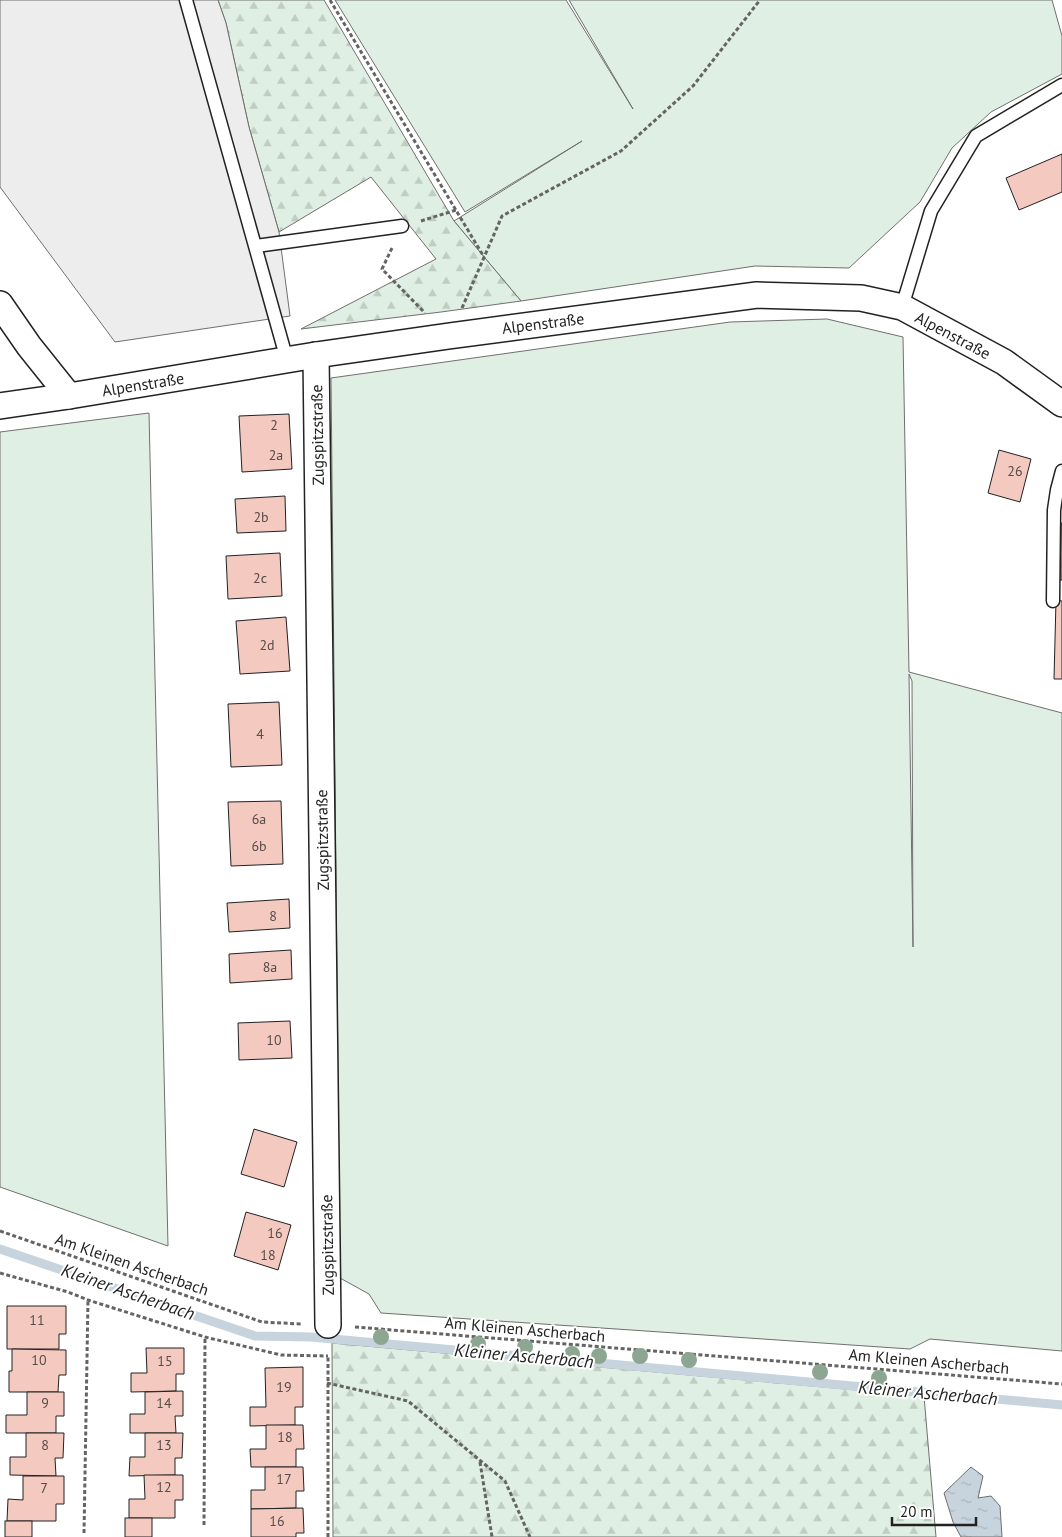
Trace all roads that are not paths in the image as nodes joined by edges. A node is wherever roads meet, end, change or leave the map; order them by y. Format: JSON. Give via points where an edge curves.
{"nodes":[{"id":1,"x":186,"y":0,"type":"edge"},
{"id":2,"x":1062,"y":85,"type":"edge"},
{"id":3,"x":402,"y":226,"type":"road end"},
{"id":4,"x":256,"y":246,"type":"junction"},
{"id":5,"x":0,"y":304,"type":"edge"},
{"id":6,"x":902,"y":307,"type":"junction"},
{"id":7,"x":316,"y":355,"type":"junction"},
{"id":8,"x":287,"y":360,"type":"junction"},
{"id":9,"x":69,"y":396,"type":"junction"},
{"id":10,"x":1062,"y":404,"type":"edge"},
{"id":11,"x":0,"y":406,"type":"edge"},
{"id":12,"x":1062,"y":471,"type":"edge"},
{"id":13,"x":1053,"y":601,"type":"dead end"},
{"id":14,"x":328,"y":1325,"type":"road end"}],
"edges":[{"from":1,"to":4,"type":"lane"},
{"from":2,"to":6,"type":"lane","via":[[976,136],[931,211]]},
{"from":3,"to":4,"type":"lane"},
{"from":4,"to":8,"type":"lane"},
{"from":5,"to":9,"type":"street","via":[[28,346]]},
{"from":6,"to":7,"type":"street","name":"Alpenstraße","via":[[861,298],[757,295]]},
{"from":6,"to":10,"type":"street","name":"Alpenstraße","via":[[1004,362]]},
{"from":7,"to":8,"type":"street","name":"Alpenstraße"},
{"from":7,"to":14,"type":"street","name":"Zugspitzstraße"},
{"from":8,"to":9,"type":"street","name":"Alpenstraße"},
{"from":9,"to":11,"type":"street","name":"Alpenstraße"},
{"from":12,"to":13,"type":"lane","via":[[1054,510]]}]}
